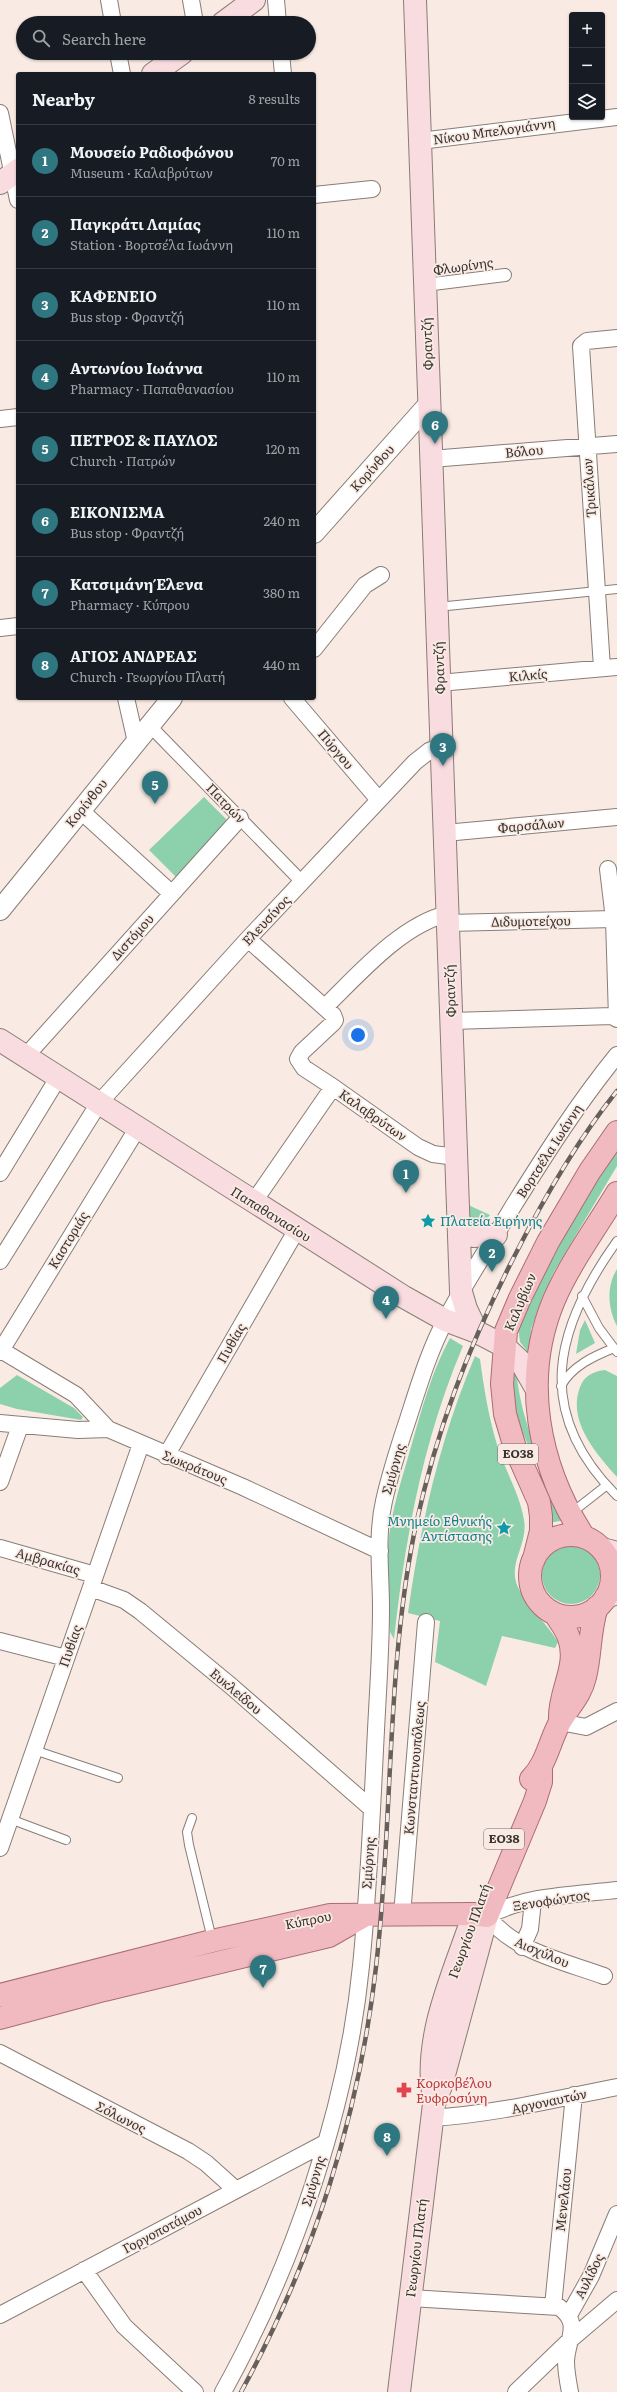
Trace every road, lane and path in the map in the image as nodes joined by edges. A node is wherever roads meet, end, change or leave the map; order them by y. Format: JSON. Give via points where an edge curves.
{"nodes":[{"id":1,"x":109,"y":0,"type":"edge"},
{"id":2,"x":191,"y":0,"type":"edge"},
{"id":3,"x":254,"y":0,"type":"edge"},
{"id":4,"x":276,"y":0,"type":"edge"},
{"id":5,"x":415,"y":0,"type":"edge"},
{"id":6,"x":112,"y":16,"type":"edge"},
{"id":7,"x":193,"y":16,"type":"edge"},
{"id":8,"x":232,"y":16,"type":"edge"},
{"id":9,"x":277,"y":16,"type":"edge"},
{"id":10,"x":119,"y":60,"type":"edge"},
{"id":11,"x":172,"y":60,"type":"edge"},
{"id":12,"x":281,"y":60,"type":"edge"},
{"id":13,"x":122,"y":72,"type":"edge"},
{"id":14,"x":156,"y":72,"type":"edge"},
{"id":15,"x":282,"y":72,"type":"edge"},
{"id":16,"x":0,"y":113,"type":"edge"},
{"id":17,"x":617,"y":117,"type":"edge"},
{"id":18,"x":420,"y":141,"type":"junction"},
{"id":19,"x":10,"y":176,"type":"edge"},
{"id":20,"x":372,"y":189,"type":"dead end"},
{"id":21,"x":16,"y":194,"type":"edge"},
{"id":22,"x":316,"y":195,"type":"edge"},
{"id":23,"x":505,"y":274,"type":"dead end"},
{"id":24,"x":425,"y":285,"type":"junction"},
{"id":25,"x":617,"y":338,"type":"edge"},
{"id":26,"x":429,"y":404,"type":"junction"},
{"id":27,"x":16,"y":417,"type":"edge"},
{"id":28,"x":0,"y":419,"type":"edge"},
{"id":29,"x":617,"y":444,"type":"edge"},
{"id":30,"x":586,"y":446,"type":"junction"},
{"id":31,"x":431,"y":459,"type":"junction"},
{"id":32,"x":316,"y":531,"type":"edge"},
{"id":33,"x":381,"y":575,"type":"dead end"},
{"id":34,"x":617,"y":589,"type":"edge"},
{"id":35,"x":596,"y":591,"type":"junction"},
{"id":36,"x":436,"y":607,"type":"junction"},
{"id":37,"x":16,"y":626,"type":"edge"},
{"id":38,"x":0,"y":628,"type":"edge"},
{"id":39,"x":316,"y":647,"type":"edge"},
{"id":40,"x":609,"y":667,"type":"edge"},
{"id":41,"x":439,"y":683,"type":"junction"},
{"id":42,"x":126,"y":700,"type":"edge"},
{"id":43,"x":170,"y":700,"type":"edge"},
{"id":44,"x":294,"y":700,"type":"edge"},
{"id":45,"x":149,"y":725,"type":"junction"},
{"id":46,"x":136,"y":742,"type":"junction"},
{"id":47,"x":442,"y":746,"type":"junction"},
{"id":48,"x":379,"y":800,"type":"junction"},
{"id":49,"x":80,"y":810,"type":"junction"},
{"id":50,"x":617,"y":817,"type":"edge"},
{"id":51,"x":240,"y":818,"type":"junction"},
{"id":52,"x":445,"y":833,"type":"junction"},
{"id":53,"x":608,"y":869,"type":"dead end"},
{"id":54,"x":302,"y":882,"type":"junction"},
{"id":55,"x":171,"y":893,"type":"junction"},
{"id":56,"x":0,"y":910,"type":"edge"},
{"id":57,"x":448,"y":919,"type":"junction"},
{"id":58,"x":614,"y":919,"type":"junction"},
{"id":59,"x":248,"y":939,"type":"junction"},
{"id":60,"x":325,"y":1007,"type":"junction"},
{"id":61,"x":617,"y":1019,"type":"edge"},
{"id":62,"x":451,"y":1021,"type":"junction"},
{"id":63,"x":0,"y":1040,"type":"edge"},
{"id":64,"x":617,"y":1055,"type":"edge"},
{"id":65,"x":25,"y":1057,"type":"junction"},
{"id":66,"x":58,"y":1078,"type":"junction"},
{"id":67,"x":333,"y":1087,"type":"junction"},
{"id":68,"x":99,"y":1103,"type":"junction"},
{"id":69,"x":137,"y":1129,"type":"junction"},
{"id":70,"x":617,"y":1132,"type":"edge"},
{"id":71,"x":456,"y":1157,"type":"junction"},
{"id":72,"x":0,"y":1173,"type":"edge"},
{"id":73,"x":617,"y":1193,"type":"edge"},
{"id":74,"x":253,"y":1203,"type":"junction"},
{"id":75,"x":459,"y":1229,"type":"junction"},
{"id":76,"x":296,"y":1231,"type":"junction"},
{"id":77,"x":496,"y":1235,"type":"junction"},
{"id":78,"x":617,"y":1241,"type":"edge"},
{"id":79,"x":0,"y":1261,"type":"edge"},
{"id":80,"x":461,"y":1292,"type":"junction"},
{"id":81,"x":582,"y":1296,"type":"junction"},
{"id":82,"x":445,"y":1320,"type":"junction"},
{"id":83,"x":477,"y":1332,"type":"junction"},
{"id":84,"x":504,"y":1346,"type":"junction"},
{"id":85,"x":615,"y":1350,"type":"edge"},
{"id":86,"x":1,"y":1351,"type":"edge"},
{"id":87,"x":561,"y":1386,"type":"junction"},
{"id":88,"x":536,"y":1388,"type":"junction"},
{"id":89,"x":0,"y":1423,"type":"edge"},
{"id":90,"x":20,"y":1426,"type":"junction"},
{"id":91,"x":108,"y":1429,"type":"junction"},
{"id":92,"x":141,"y":1444,"type":"junction"},
{"id":93,"x":166,"y":1456,"type":"junction"},
{"id":94,"x":0,"y":1482,"type":"edge"},
{"id":95,"x":607,"y":1486,"type":"junction"},
{"id":96,"x":617,"y":1496,"type":"edge"},
{"id":97,"x":570,"y":1514,"type":"junction"},
{"id":98,"x":584,"y":1536,"type":"junction"},
{"id":99,"x":0,"y":1548,"type":"edge"},
{"id":100,"x":380,"y":1551,"type":"junction"},
{"id":101,"x":610,"y":1551,"type":"edge"},
{"id":102,"x":534,"y":1559,"type":"junction"},
{"id":103,"x":93,"y":1582,"type":"junction"},
{"id":104,"x":607,"y":1599,"type":"edge"},
{"id":105,"x":555,"y":1614,"type":"junction"},
{"id":106,"x":426,"y":1622,"type":"dead end"},
{"id":107,"x":0,"y":1641,"type":"edge"},
{"id":108,"x":66,"y":1658,"type":"junction"},
{"id":109,"x":617,"y":1711,"type":"edge"},
{"id":110,"x":560,"y":1722,"type":"junction"},
{"id":111,"x":34,"y":1750,"type":"junction"},
{"id":112,"x":118,"y":1778,"type":"dead end"},
{"id":113,"x":372,"y":1809,"type":"junction"},
{"id":114,"x":7,"y":1814,"type":"edge"},
{"id":115,"x":192,"y":1818,"type":"dead end"},
{"id":116,"x":66,"y":1840,"type":"dead end"},
{"id":117,"x":0,"y":1848,"type":"edge"},
{"id":118,"x":617,"y":1890,"type":"edge"},
{"id":119,"x":533,"y":1901,"type":"junction"},
{"id":120,"x":402,"y":1915,"type":"junction"},
{"id":121,"x":480,"y":1915,"type":"junction"},
{"id":122,"x":364,"y":1916,"type":"junction"},
{"id":123,"x":212,"y":1941,"type":"junction"},
{"id":124,"x":522,"y":1947,"type":"junction"},
{"id":125,"x":604,"y":1976,"type":"dead end"},
{"id":126,"x":0,"y":1995,"type":"edge"},
{"id":127,"x":0,"y":2018,"type":"edge"},
{"id":128,"x":0,"y":2053,"type":"edge"},
{"id":129,"x":617,"y":2087,"type":"edge"},
{"id":130,"x":574,"y":2095,"type":"junction"},
{"id":131,"x":433,"y":2111,"type":"junction"},
{"id":132,"x":325,"y":2143,"type":"junction"},
{"id":133,"x":236,"y":2189,"type":"junction"},
{"id":134,"x":617,"y":2214,"type":"edge"},
{"id":135,"x":84,"y":2270,"type":"junction"},
{"id":136,"x":410,"y":2298,"type":"junction"},
{"id":137,"x":617,"y":2300,"type":"edge"},
{"id":138,"x":553,"y":2306,"type":"junction"},
{"id":139,"x":0,"y":2315,"type":"edge"},
{"id":140,"x":569,"y":2315,"type":"junction"},
{"id":141,"x":570,"y":2340,"type":"junction"},
{"id":142,"x":195,"y":2392,"type":"edge"},
{"id":143,"x":224,"y":2392,"type":"edge"},
{"id":144,"x":399,"y":2392,"type":"edge"},
{"id":145,"x":516,"y":2392,"type":"edge"},
{"id":146,"x":570,"y":2392,"type":"edge"}],
"edges":[{"from":1,"to":6,"type":"street"},
{"from":2,"to":7,"type":"street"},
{"from":3,"to":8,"type":"main road"},
{"from":4,"to":9,"type":"street"},
{"from":5,"to":18,"type":"main road","name":"Φραντζή"},
{"from":10,"to":13,"type":"street"},
{"from":11,"to":14,"type":"main road"},
{"from":12,"to":15,"type":"street"},
{"from":16,"to":19,"type":"street"},
{"from":17,"to":18,"type":"street","name":"Νίκου Μπελογιάννη"},
{"from":18,"to":24,"type":"main road","name":"Φραντζή"},
{"from":19,"to":21,"type":"street"},
{"from":20,"to":22,"type":"street"},
{"from":23,"to":24,"type":"street","name":"Φλωρίνης"},
{"from":24,"to":26,"type":"main road","name":"Φραντζή"},
{"from":25,"to":30,"type":"street","name":"Τρικάλων","via":[[587,341],[581,346]]},
{"from":26,"to":31,"type":"main road","name":"Φραντζή"},
{"from":26,"to":32,"type":"street","name":"Κορίνθου"},
{"from":27,"to":28,"type":"street"},
{"from":29,"to":30,"type":"street","name":"Βόλου"},
{"from":30,"to":31,"type":"street","name":"Βόλου"},
{"from":30,"to":35,"type":"street","name":"Τρικάλων"},
{"from":31,"to":36,"type":"main road","name":"Φραντζή"},
{"from":33,"to":39,"type":"street","via":[[365,586]]},
{"from":34,"to":35,"type":"lane"},
{"from":35,"to":36,"type":"lane"},
{"from":35,"to":40,"type":"street","name":"Τρικάλων"},
{"from":36,"to":41,"type":"main road","name":"Φραντζή"},
{"from":37,"to":38,"type":"street"},
{"from":40,"to":41,"type":"street","name":"Κιλκίς"},
{"from":41,"to":47,"type":"main road","name":"Φραντζή"},
{"from":42,"to":46,"type":"street"},
{"from":43,"to":45,"type":"street","name":"Κορίνθου"},
{"from":44,"to":48,"type":"street","name":"Πύργου"},
{"from":45,"to":46,"type":"street","name":"Κορίνθου"},
{"from":45,"to":51,"type":"street","name":"Πατρών"},
{"from":46,"to":49,"type":"street","name":"Κορίνθου"},
{"from":47,"to":48,"type":"street","name":"Ελευσίνος","via":[[421,757]]},
{"from":47,"to":52,"type":"main road","name":"Φραντζή"},
{"from":48,"to":54,"type":"street","name":"Ελευσίνος"},
{"from":49,"to":55,"type":"street"},
{"from":49,"to":56,"type":"street","name":"Κορίνθου"},
{"from":50,"to":52,"type":"street","name":"Φαρσάλων"},
{"from":51,"to":54,"type":"street","name":"Πατρών"},
{"from":51,"to":55,"type":"street","name":"Διστόμου"},
{"from":52,"to":57,"type":"main road","name":"Φραντζή"},
{"from":53,"to":58,"type":"street"},
{"from":54,"to":59,"type":"street","name":"Ελευσίνος"},
{"from":55,"to":65,"type":"street","name":"Διστόμου"},
{"from":57,"to":58,"type":"street","name":"Διδυμοτείχου"},
{"from":57,"to":60,"type":"street","name":"Διδυμοτείχου","via":[[434,918],[405,935]]},
{"from":57,"to":62,"type":"main road","name":"Φραντζή"},
{"from":58,"to":61,"type":"street"},
{"from":59,"to":60,"type":"street"},
{"from":59,"to":68,"type":"street","name":"Ελευσίνος"},
{"from":60,"to":67,"type":"street","via":[[333,1015],[334,1021],[298,1059],[304,1068]]},
{"from":61,"to":62,"type":"street","via":[[612,1016]]},
{"from":62,"to":71,"type":"main road","name":"Φραντζή"},
{"from":63,"to":65,"type":"main road","name":"Παπαθανασίου"},
{"from":64,"to":77,"type":"street","name":"Βορτσέλα Ιωάννη","via":[[551,1145]]},
{"from":65,"to":66,"type":"main road","name":"Παπαθανασίου"},
{"from":66,"to":68,"type":"main road","name":"Παπαθανασίου"},
{"from":66,"to":72,"type":"street"},
{"from":67,"to":71,"type":"street","name":"Καλαβρύτων","via":[[418,1147],[433,1154]]},
{"from":67,"to":74,"type":"street","name":"Καλαβρύτων"},
{"from":68,"to":69,"type":"main road","name":"Παπαθανασίου"},
{"from":68,"to":79,"type":"street","name":"Ελευσίνος"},
{"from":69,"to":74,"type":"main road","name":"Παπαθανασίου"},
{"from":69,"to":86,"type":"street","name":"Καστοριάς"},
{"from":70,"to":84,"type":"main road","name":"Καλυβίων","number":"ΕΟ38","via":[[574,1197],[535,1267],[510,1319]]},
{"from":71,"to":75,"type":"main road","name":"Φραντζή"},
{"from":73,"to":88,"type":"main road","number":"ΕΟ38","via":[[554,1300],[541,1337]]},
{"from":74,"to":76,"type":"main road","name":"Παπαθανασίου"},
{"from":75,"to":77,"type":"main road","via":[[473,1236]]},
{"from":75,"to":80,"type":"main road","name":"Φραντζή"},
{"from":76,"to":82,"type":"main road","name":"Παπαθανασίου"},
{"from":76,"to":93,"type":"street","name":"Πυθίας"},
{"from":77,"to":80,"type":"street","name":"Βορτσέλα Ιωάννη"},
{"from":78,"to":81,"type":"lane"},
{"from":80,"to":82,"type":"street","name":"Σμύρνης"},
{"from":80,"to":83,"type":"main road","name":"Φραντζή","via":[[466,1310]]},
{"from":81,"to":85,"type":"lane","via":[[599,1328]]},
{"from":81,"to":87,"type":"lane","via":[[564,1348]]},
{"from":82,"to":83,"type":"main road","name":"Παπαθανασίου"},
{"from":82,"to":100,"type":"street","name":"Σμύρνης","via":[[424,1371],[392,1472],[381,1517]]},
{"from":83,"to":84,"type":"main road","name":"Παπαθανασίου"},
{"from":84,"to":88,"type":"main road","name":"Παπαθανασίου","via":[[521,1362]]},
{"from":84,"to":102,"type":"main road","name":"Καλυβίων","number":"ΕΟ38","via":[[502,1384],[505,1414],[515,1448],[539,1502],[541,1516],[541,1531]]},
{"from":85,"to":87,"type":"lane","via":[[577,1367]]},
{"from":86,"to":91,"type":"street","via":[[76,1395]]},
{"from":87,"to":95,"type":"lane","via":[[565,1411],[574,1436]]},
{"from":88,"to":97,"type":"main road","number":"ΕΟ38","via":[[543,1443]]},
{"from":89,"to":90,"type":"street","name":"Σωκράτους"},
{"from":90,"to":91,"type":"street","name":"Σωκράτους","via":[[78,1430]]},
{"from":90,"to":94,"type":"street"},
{"from":91,"to":92,"type":"street","name":"Σωκράτους"},
{"from":92,"to":93,"type":"street","name":"Σωκράτους"},
{"from":92,"to":103,"type":"street","name":"Πυθίας"},
{"from":93,"to":100,"type":"street","name":"Σωκράτους","via":[[243,1487]]},
{"from":95,"to":96,"type":"lane"},
{"from":95,"to":97,"type":"lane"},
{"from":97,"to":98,"type":"main road","number":"ΕΟ38"},
{"from":98,"to":101,"type":"main road","number":"ΕΟ38"},
{"from":98,"to":102,"type":"main road","via":[[554,1538],[542,1547]]},
{"from":99,"to":103,"type":"street","name":"Αμβρακίας"},
{"from":100,"to":113,"type":"street","name":"Σμύρνης","via":[[381,1614]]},
{"from":101,"to":104,"type":"main road","number":"ΕΟ38","via":[[612,1584]]},
{"from":102,"to":105,"type":"main road","number":"ΕΟ38","via":[[530,1571],[533,1590],[544,1606]]},
{"from":103,"to":108,"type":"street","name":"Πυθίας"},
{"from":103,"to":113,"type":"street","name":"Ευκλείδου","via":[[140,1611],[231,1686]]},
{"from":104,"to":105,"type":"main road","via":[[577,1617]]},
{"from":104,"to":110,"type":"main road","name":"Γεωργίου Πλατή","number":"ΕΟ38","via":[[593,1621],[583,1686]]},
{"from":105,"to":110,"type":"main road","name":"Γεωργίου Πλατή","number":"ΕΟ38","via":[[568,1637],[572,1654],[560,1708]]},
{"from":106,"to":120,"type":"street","name":"Κωνσταντινουπόλεως"},
{"from":107,"to":108,"type":"street"},
{"from":108,"to":111,"type":"street","name":"Πυθίας"},
{"from":109,"to":110,"type":"street","via":[[586,1727]]},
{"from":110,"to":121,"type":"main road","name":"Γεωργίου Πλατή","number":"ΕΟ38","via":[[541,1768],[525,1786]]},
{"from":111,"to":112,"type":"lane"},
{"from":111,"to":114,"type":"street","name":"Πυθίας"},
{"from":113,"to":122,"type":"street","name":"Σμύρνης"},
{"from":114,"to":116,"type":"lane"},
{"from":114,"to":117,"type":"street","name":"Πυθίας"},
{"from":115,"to":123,"type":"lane","via":[[187,1832],[189,1845]]},
{"from":118,"to":119,"type":"street","name":"Ξενοφώντος"},
{"from":119,"to":121,"type":"street","name":"Ξενοφώντος"},
{"from":119,"to":124,"type":"street","via":[[530,1929]]},
{"from":120,"to":121,"type":"main road"},
{"from":120,"to":122,"type":"main road"},
{"from":121,"to":124,"type":"street","name":"Αισχύλου"},
{"from":121,"to":131,"type":"main road","name":"Γεωργίου Πλατή","number":"ΕΟ38","via":[[443,2006],[435,2041],[431,2083]]},
{"from":122,"to":123,"type":"main road","name":"Κύπρου","via":[[330,1914]]},
{"from":122,"to":127,"type":"main road","name":"Κύπρου","via":[[329,1936],[104,1990]]},
{"from":122,"to":132,"type":"street","name":"Σμύρνης","via":[[361,1967],[353,2020]]},
{"from":123,"to":126,"type":"main road","name":"Κύπρου"},
{"from":124,"to":125,"type":"street","name":"Αισχύλου"},
{"from":128,"to":133,"type":"street","name":"Σόλωνος","via":[[188,2151]]},
{"from":129,"to":130,"type":"street","name":"Αργοναυτών"},
{"from":130,"to":131,"type":"street","name":"Αργοναυτών","via":[[478,2115]]},
{"from":130,"to":138,"type":"street","name":"Μενελάου"},
{"from":131,"to":136,"type":"main road","name":"Γεωργίου Πλατή","number":"ΕΟ38"},
{"from":132,"to":133,"type":"street","name":"Γοργοποτάμου"},
{"from":132,"to":143,"type":"street","name":"Σμύρνης","via":[[285,2264]]},
{"from":133,"to":135,"type":"street","name":"Γοργοποτάμου"},
{"from":134,"to":140,"type":"street","name":"Αυλίδος","via":[[591,2276]]},
{"from":135,"to":139,"type":"street","name":"Γοργοποτάμου"},
{"from":135,"to":142,"type":"street","via":[[124,2326]]},
{"from":136,"to":138,"type":"street"},
{"from":136,"to":144,"type":"main road","name":"Γεωργίου Πλατή","number":"ΕΟ38"},
{"from":137,"to":141,"type":"street"},
{"from":138,"to":140,"type":"street","via":[[559,2307]]},
{"from":140,"to":141,"type":"street","via":[[572,2327]]},
{"from":141,"to":145,"type":"street"},
{"from":141,"to":146,"type":"street","via":[[566,2360]]}]}
